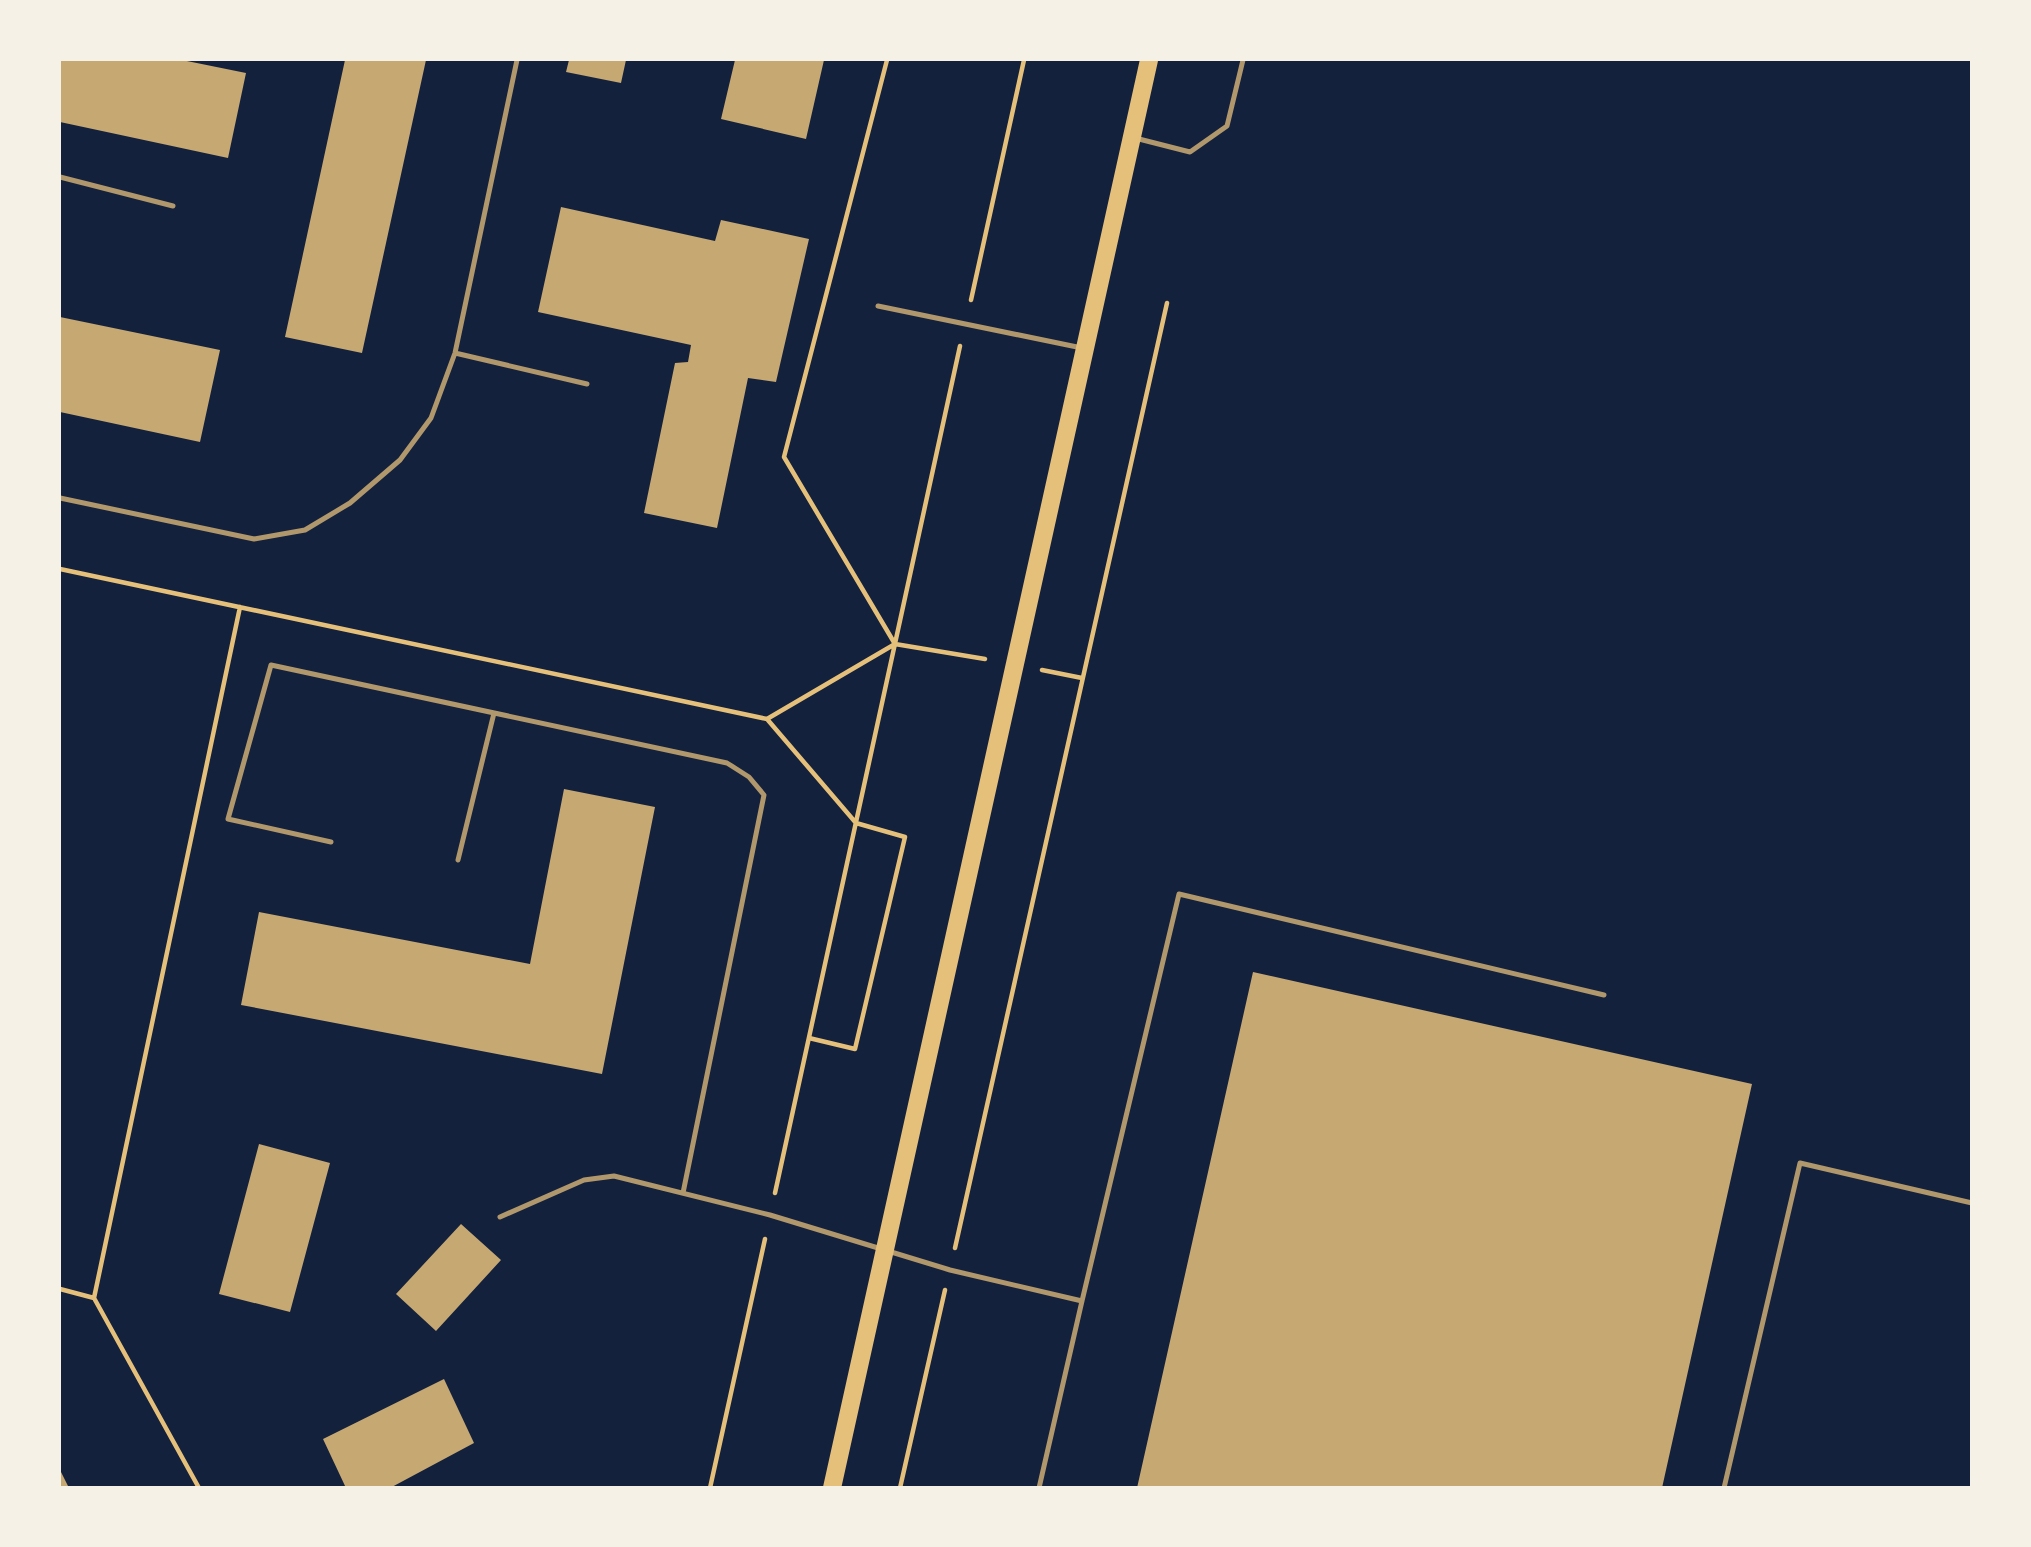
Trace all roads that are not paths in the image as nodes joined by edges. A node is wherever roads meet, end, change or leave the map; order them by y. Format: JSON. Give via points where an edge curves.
{"nodes":[{"id":1,"x":517,"y":60,"type":"edge"},
{"id":2,"x":1149,"y":60,"type":"edge"},
{"id":3,"x":1243,"y":60,"type":"edge"},
{"id":4,"x":1132,"y":138,"type":"junction"},
{"id":5,"x":60,"y":177,"type":"edge"},
{"id":6,"x":173,"y":206,"type":"dead end"},
{"id":7,"x":878,"y":306,"type":"dead end"},
{"id":8,"x":1085,"y":349,"type":"junction"},
{"id":9,"x":455,"y":353,"type":"junction"},
{"id":10,"x":587,"y":384,"type":"dead end"},
{"id":11,"x":60,"y":498,"type":"edge"},
{"id":12,"x":494,"y":713,"type":"junction"},
{"id":13,"x":331,"y":842,"type":"dead end"},
{"id":14,"x":458,"y":860,"type":"dead end"},
{"id":15,"x":1604,"y":995,"type":"dead end"},
{"id":16,"x":683,"y":1193,"type":"junction"},
{"id":17,"x":1972,"y":1203,"type":"edge"},
{"id":18,"x":500,"y":1217,"type":"dead end"},
{"id":19,"x":885,"y":1250,"type":"junction"},
{"id":20,"x":1082,"y":1301,"type":"junction"},
{"id":21,"x":832,"y":1488,"type":"edge"},
{"id":22,"x":1039,"y":1488,"type":"edge"},
{"id":23,"x":1724,"y":1488,"type":"edge"}],
"edges":[{"from":1,"to":9,"type":"lane"},
{"from":2,"to":4,"type":"main road"},
{"from":3,"to":4,"type":"lane","via":[[1227,126],[1190,152]]},
{"from":4,"to":8,"type":"main road"},
{"from":5,"to":6,"type":"lane"},
{"from":7,"to":8,"type":"lane"},
{"from":8,"to":19,"type":"main road"},
{"from":9,"to":10,"type":"lane"},
{"from":9,"to":11,"type":"lane","via":[[431,418],[400,460],[350,503],[305,530],[254,538]]},
{"from":12,"to":13,"type":"lane","via":[[271,665],[228,819]]},
{"from":12,"to":14,"type":"lane"},
{"from":12,"to":16,"type":"lane","via":[[727,763],[750,777],[764,795]]},
{"from":15,"to":20,"type":"lane","via":[[1179,894]]},
{"from":16,"to":18,"type":"lane","via":[[614,1176],[584,1180]]},
{"from":16,"to":19,"type":"lane"},
{"from":17,"to":23,"type":"lane","via":[[1800,1163]]},
{"from":19,"to":20,"type":"lane"},
{"from":19,"to":21,"type":"main road"},
{"from":20,"to":22,"type":"lane"}]}
